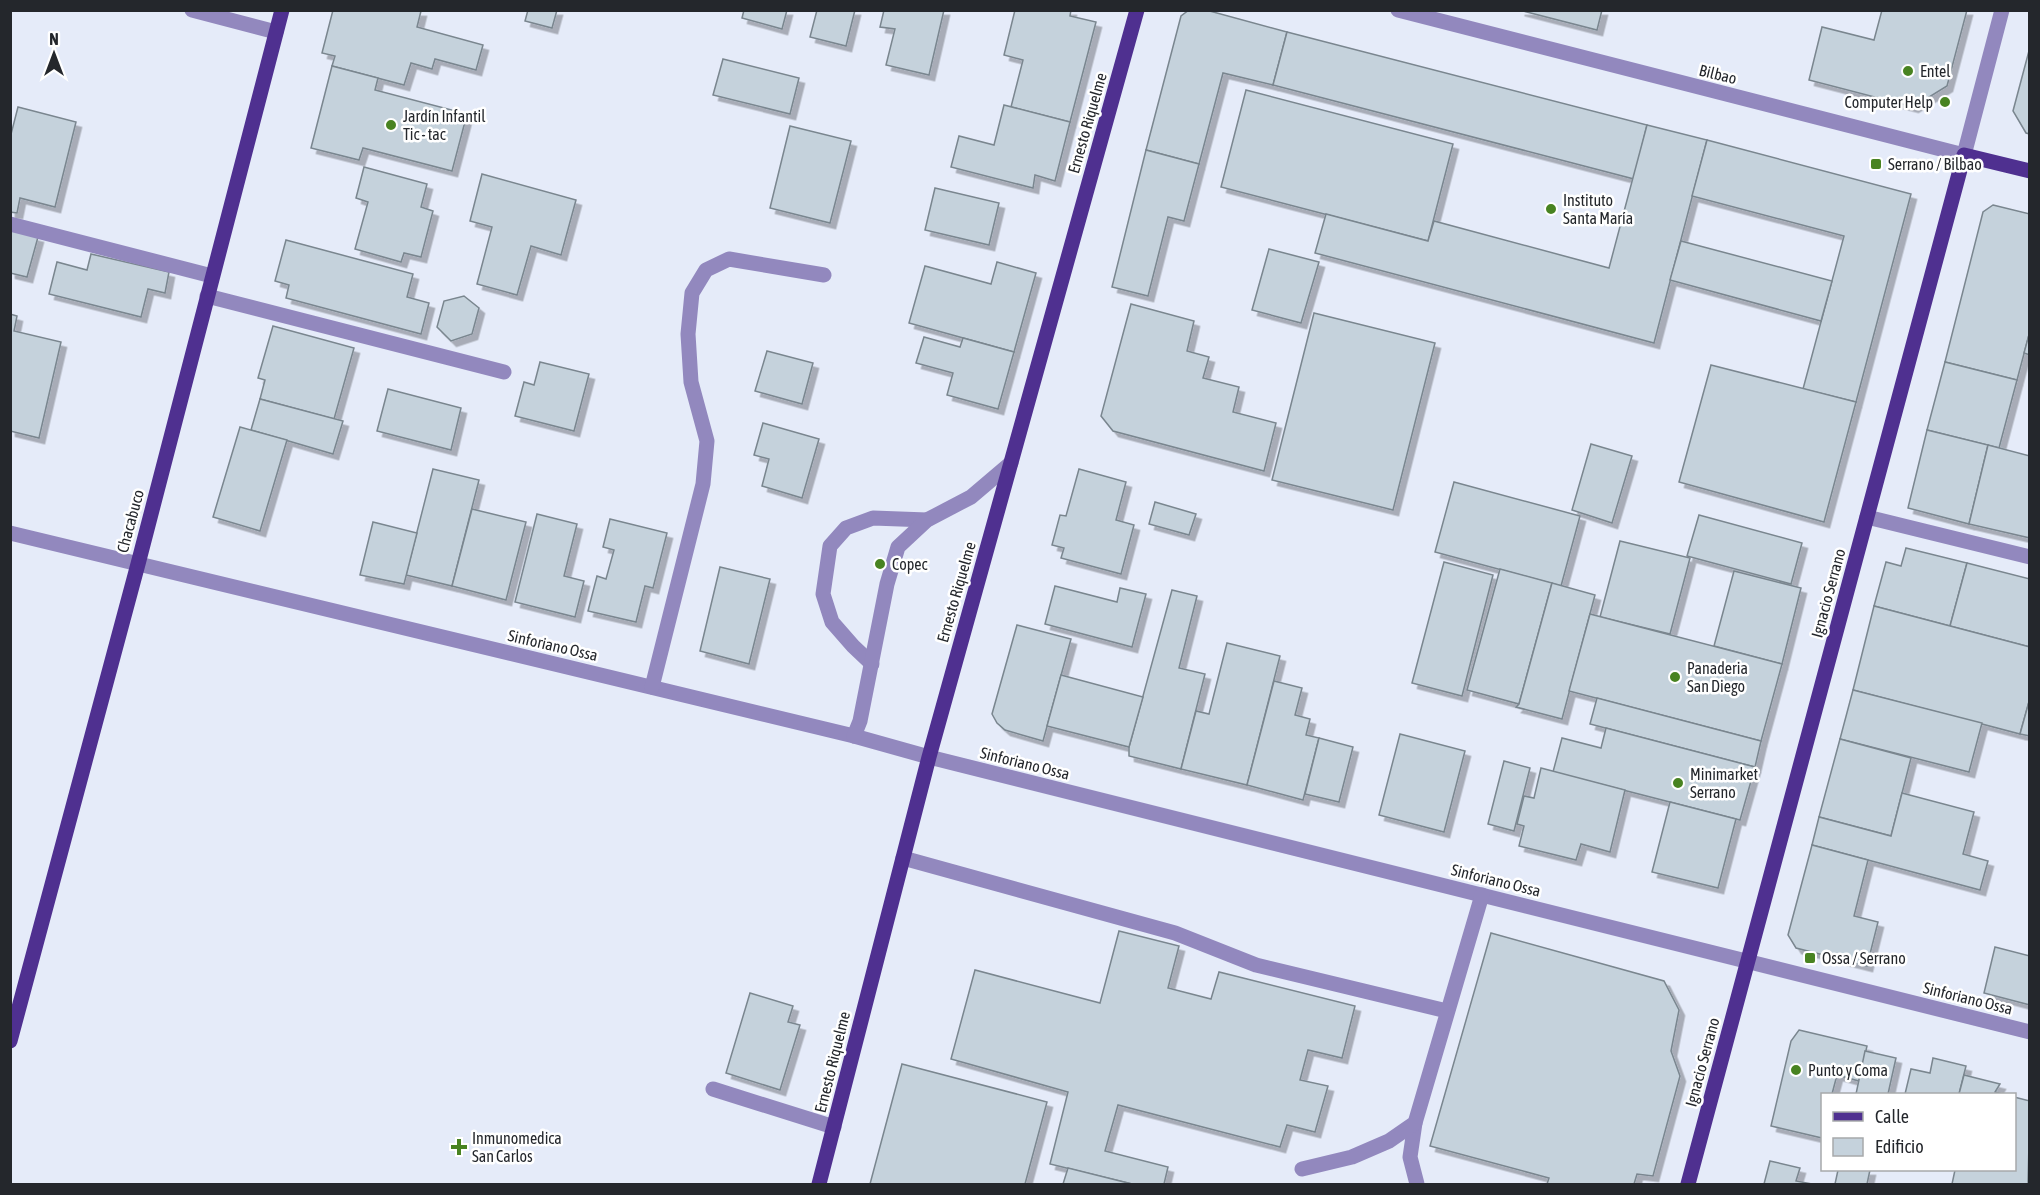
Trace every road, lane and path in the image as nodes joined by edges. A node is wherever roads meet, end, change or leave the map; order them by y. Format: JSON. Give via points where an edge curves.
{"nodes":[{"id":1,"x":192,"y":10,"type":"edge"},
{"id":2,"x":282,"y":10,"type":"edge"},
{"id":3,"x":1137,"y":10,"type":"edge"},
{"id":4,"x":1398,"y":10,"type":"edge"},
{"id":5,"x":2002,"y":10,"type":"edge"},
{"id":6,"x":276,"y":32,"type":"junction"},
{"id":7,"x":1964,"y":155,"type":"junction"},
{"id":8,"x":2030,"y":171,"type":"edge"},
{"id":9,"x":10,"y":224,"type":"edge"},
{"id":10,"x":212,"y":276,"type":"junction"},
{"id":11,"x":824,"y":276,"type":"dead end"},
{"id":12,"x":207,"y":296,"type":"junction"},
{"id":13,"x":504,"y":372,"type":"dead end"},
{"id":14,"x":1011,"y":463,"type":"junction"},
{"id":15,"x":1867,"y":517,"type":"junction"},
{"id":16,"x":927,"y":520,"type":"junction"},
{"id":17,"x":10,"y":533,"type":"edge"},
{"id":18,"x":2030,"y":557,"type":"edge"},
{"id":19,"x":138,"y":564,"type":"junction"},
{"id":20,"x":872,"y":664,"type":"junction"},
{"id":21,"x":652,"y":687,"type":"junction"},
{"id":22,"x":854,"y":736,"type":"junction"},
{"id":23,"x":929,"y":757,"type":"junction"},
{"id":24,"x":903,"y":858,"type":"junction"},
{"id":25,"x":1482,"y":895,"type":"junction"},
{"id":26,"x":1748,"y":962,"type":"junction"},
{"id":27,"x":1447,"y":1011,"type":"junction"},
{"id":28,"x":2030,"y":1032,"type":"edge"},
{"id":29,"x":10,"y":1041,"type":"edge"},
{"id":30,"x":713,"y":1089,"type":"dead end"},
{"id":31,"x":1414,"y":1123,"type":"junction"},
{"id":32,"x":834,"y":1127,"type":"junction"},
{"id":33,"x":1302,"y":1169,"type":"dead end"},
{"id":34,"x":819,"y":1185,"type":"edge"},
{"id":35,"x":1417,"y":1185,"type":"edge"},
{"id":36,"x":1688,"y":1185,"type":"edge"}],
"edges":[{"from":1,"to":6,"type":"street"},
{"from":2,"to":6,"type":"main road","name":"Chacabuco"},
{"from":3,"to":14,"type":"main road","name":"Ernesto Riquelme"},
{"from":4,"to":7,"type":"street","name":"Bilbao"},
{"from":5,"to":7,"type":"street","name":"Ignacio Serrano"},
{"from":6,"to":10,"type":"main road","name":"Chacabuco"},
{"from":7,"to":8,"type":"main road","name":"Bilbao"},
{"from":7,"to":15,"type":"main road","name":"Ignacio Serrano"},
{"from":9,"to":10,"type":"street"},
{"from":10,"to":12,"type":"main road","name":"Chacabuco"},
{"from":11,"to":21,"type":"street","via":[[729,259],[706,270],[692,292],[688,334],[691,382],[707,441],[703,484]]},
{"from":12,"to":13,"type":"street"},
{"from":12,"to":19,"type":"main road","name":"Chacabuco"},
{"from":14,"to":16,"type":"street","via":[[971,497]]},
{"from":14,"to":23,"type":"main road","name":"Ernesto Riquelme"},
{"from":15,"to":18,"type":"street"},
{"from":15,"to":26,"type":"main road","name":"Ignacio Serrano"},
{"from":16,"to":20,"type":"street","via":[[898,547]]},
{"from":16,"to":20,"type":"street","via":[[873,518],[846,528],[830,546],[823,594],[832,622]]},
{"from":17,"to":19,"type":"street","name":"Sinforiano Ossa"},
{"from":19,"to":21,"type":"street","name":"Sinforiano Ossa"},
{"from":19,"to":29,"type":"main road","name":"Chacabuco"},
{"from":20,"to":22,"type":"street"},
{"from":21,"to":22,"type":"street","name":"Sinforiano Ossa"},
{"from":22,"to":23,"type":"street","name":"Sinforiano Ossa"},
{"from":23,"to":24,"type":"main road","name":"Ernesto Riquelme"},
{"from":23,"to":25,"type":"street","name":"Sinforiano Ossa"},
{"from":24,"to":27,"type":"street","via":[[1175,933],[1256,965]]},
{"from":24,"to":32,"type":"main road","name":"Ernesto Riquelme"},
{"from":25,"to":26,"type":"street","name":"Sinforiano Ossa"},
{"from":25,"to":27,"type":"street"},
{"from":26,"to":28,"type":"street","name":"Sinforiano Ossa"},
{"from":26,"to":36,"type":"main road","name":"Ignacio Serrano"},
{"from":27,"to":31,"type":"street"},
{"from":30,"to":32,"type":"street"},
{"from":31,"to":33,"type":"street","via":[[1389,1141],[1352,1157]]},
{"from":31,"to":35,"type":"street","via":[[1410,1157]]},
{"from":32,"to":34,"type":"main road","name":"Ernesto Riquelme"}]}
